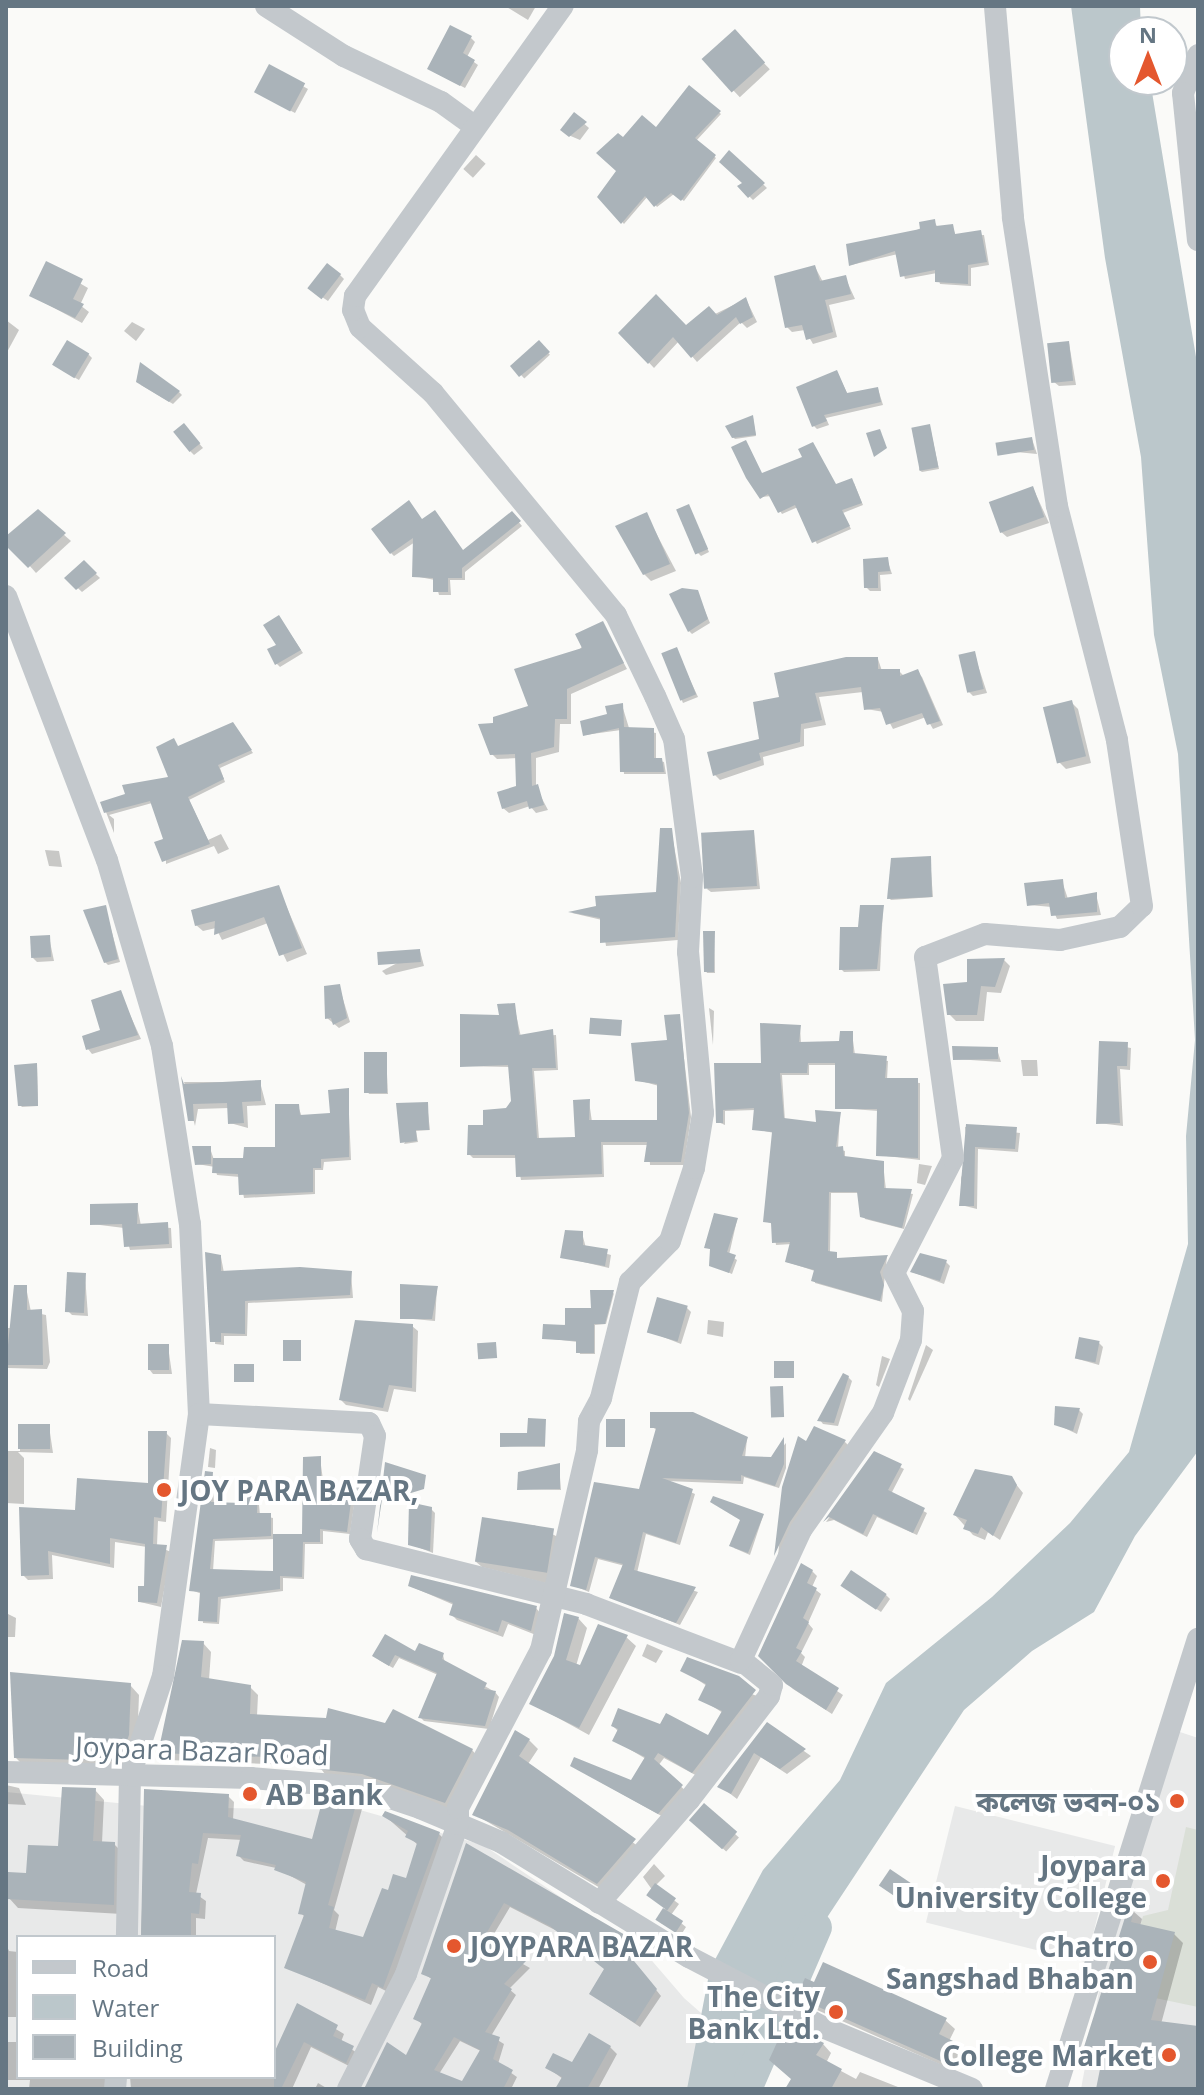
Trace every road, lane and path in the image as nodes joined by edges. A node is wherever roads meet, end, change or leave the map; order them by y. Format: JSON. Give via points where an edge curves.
{"nodes":[{"id":1,"x":266,"y":6,"type":"edge"},
{"id":2,"x":563,"y":6,"type":"edge"},
{"id":3,"x":995,"y":6,"type":"edge"},
{"id":4,"x":1198,"y":55,"type":"edge"},
{"id":5,"x":473,"y":125,"type":"junction"},
{"id":6,"x":1198,"y":240,"type":"edge"},
{"id":7,"x":6,"y":596,"type":"edge"},
{"id":8,"x":199,"y":1414,"type":"junction"},
{"id":9,"x":553,"y":1596,"type":"junction"},
{"id":10,"x":1198,"y":1639,"type":"edge"},
{"id":11,"x":741,"y":1663,"type":"junction"},
{"id":12,"x":1194,"y":1665,"type":"edge"},
{"id":13,"x":6,"y":1772,"type":"edge"},
{"id":14,"x":130,"y":1775,"type":"junction"},
{"id":15,"x":458,"y":1824,"type":"junction"},
{"id":16,"x":599,"y":1903,"type":"junction"},
{"id":17,"x":127,"y":1935,"type":"edge"},
{"id":18,"x":348,"y":2089,"type":"edge"},
{"id":19,"x":972,"y":2089,"type":"edge"},
{"id":20,"x":1056,"y":2089,"type":"edge"}],
"edges":[{"from":1,"to":5,"type":"street","via":[[344,56],[441,102]]},
{"from":2,"to":5,"type":"street"},
{"from":3,"to":11,"type":"street","via":[[1013,217],[1057,506],[1117,740],[1142,906],[1120,927],[1060,940],[985,934],[925,957],[953,1158],[894,1273],[913,1311],[911,1340],[883,1413],[801,1530]]},
{"from":4,"to":6,"type":"street","via":[[1183,93]]},
{"from":5,"to":9,"type":"street","via":[[355,296],[353,310],[360,327],[433,393],[616,615],[674,739],[692,877],[688,952],[703,1086],[694,1168],[670,1241],[630,1282],[601,1398],[589,1421]]},
{"from":7,"to":8,"type":"street","via":[[107,860],[162,1046],[190,1224]]},
{"from":8,"to":9,"type":"street","via":[[369,1423],[375,1436],[360,1539],[366,1549]]},
{"from":8,"to":14,"type":"street","via":[[163,1676]]},
{"from":9,"to":11,"type":"street"},
{"from":9,"to":15,"type":"street","via":[[541,1650],[458,1808]]},
{"from":10,"to":12,"type":"street"},
{"from":11,"to":16,"type":"street","via":[[772,1685],[769,1696],[689,1800]]},
{"from":12,"to":20,"type":"street"},
{"from":13,"to":14,"type":"street","name":"Joypara Bazar Road"},
{"from":14,"to":15,"type":"street","name":"Joypara Bazar Road","via":[[358,1787]]},
{"from":14,"to":17,"type":"street"},
{"from":15,"to":16,"type":"street","name":"Joypara Bazar Road","via":[[501,1842]]},
{"from":15,"to":18,"type":"street","via":[[406,1974]]},
{"from":16,"to":19,"type":"street","name":"Joypara Bazar Road","via":[[825,2028]]}]}
